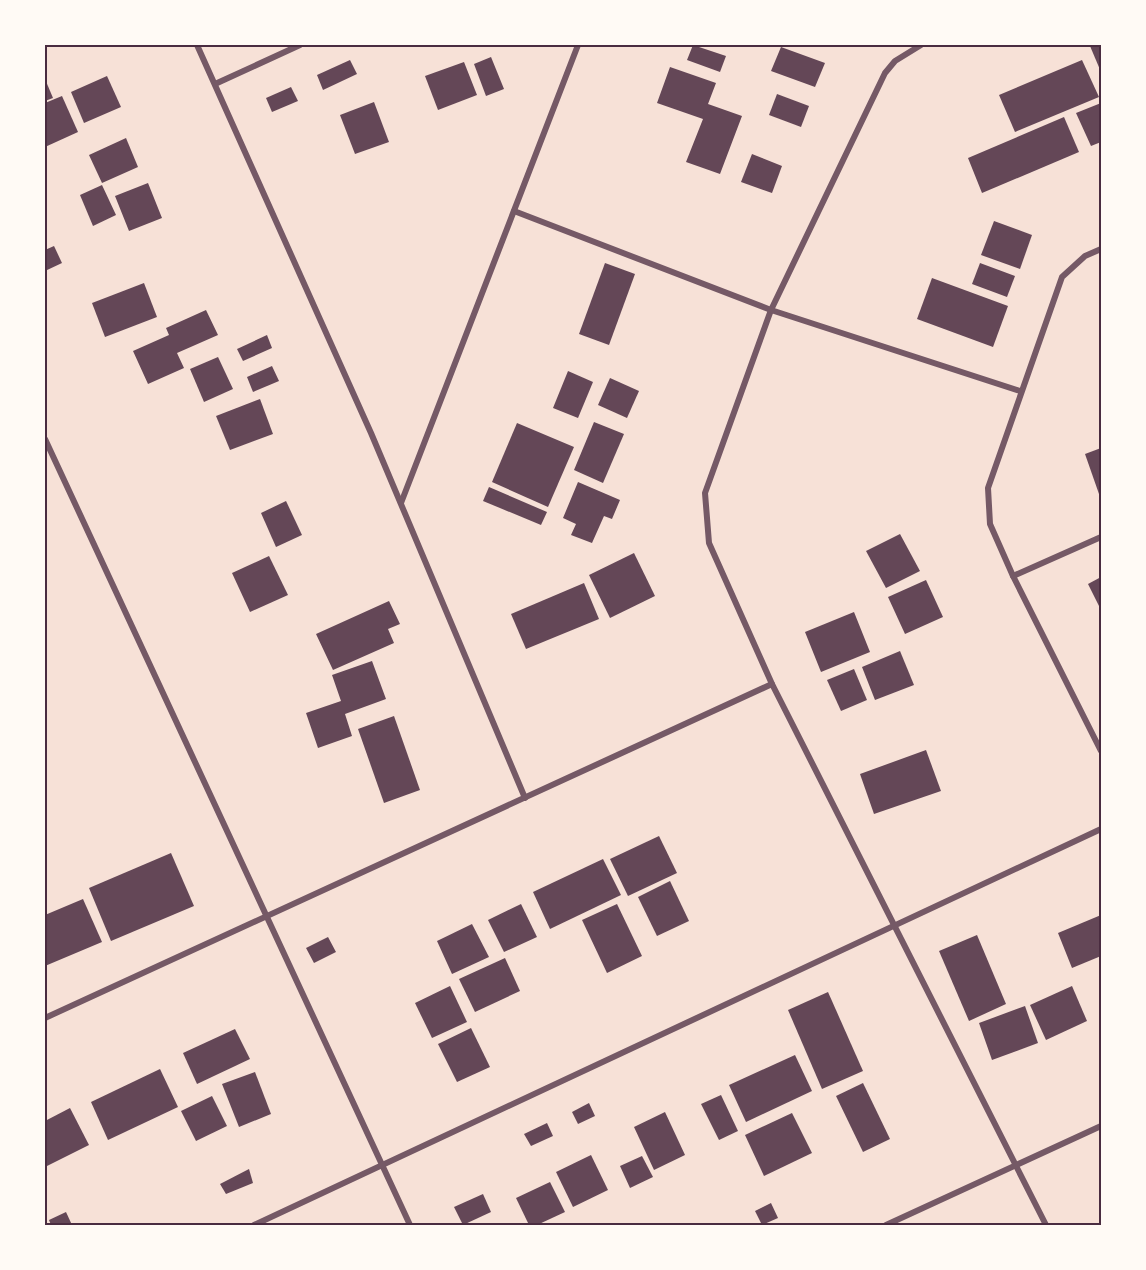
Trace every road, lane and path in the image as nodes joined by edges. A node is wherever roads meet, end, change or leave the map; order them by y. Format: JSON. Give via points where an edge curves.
{"nodes":[{"id":1,"x":197,"y":45,"type":"edge"},
{"id":2,"x":300,"y":45,"type":"edge"},
{"id":3,"x":578,"y":45,"type":"edge"},
{"id":4,"x":921,"y":45,"type":"edge"},
{"id":5,"x":215,"y":84,"type":"junction"},
{"id":6,"x":514,"y":211,"type":"junction"},
{"id":7,"x":1101,"y":249,"type":"edge"},
{"id":8,"x":771,"y":310,"type":"junction"},
{"id":9,"x":1020,"y":391,"type":"junction"},
{"id":10,"x":45,"y":439,"type":"edge"},
{"id":11,"x":401,"y":504,"type":"junction"},
{"id":12,"x":1101,"y":537,"type":"edge"},
{"id":13,"x":1012,"y":576,"type":"junction"},
{"id":14,"x":772,"y":684,"type":"junction"},
{"id":15,"x":1101,"y":751,"type":"edge"},
{"id":16,"x":525,"y":798,"type":"junction"},
{"id":17,"x":1101,"y":829,"type":"edge"},
{"id":18,"x":266,"y":916,"type":"junction"},
{"id":19,"x":895,"y":926,"type":"junction"},
{"id":20,"x":45,"y":1018,"type":"edge"},
{"id":21,"x":1101,"y":1126,"type":"edge"},
{"id":22,"x":382,"y":1165,"type":"junction"},
{"id":23,"x":1017,"y":1165,"type":"junction"},
{"id":24,"x":254,"y":1225,"type":"edge"},
{"id":25,"x":410,"y":1225,"type":"edge"},
{"id":26,"x":886,"y":1225,"type":"edge"},
{"id":27,"x":1046,"y":1225,"type":"edge"}],
"edges":[{"from":1,"to":5,"type":"street"},
{"from":2,"to":5,"type":"street"},
{"from":3,"to":6,"type":"street"},
{"from":4,"to":8,"type":"street","via":[[895,61],[885,73]]},
{"from":5,"to":11,"type":"street"},
{"from":6,"to":8,"type":"street"},
{"from":6,"to":11,"type":"street"},
{"from":7,"to":9,"type":"street","via":[[1079,261],[1062,277]]},
{"from":8,"to":9,"type":"street"},
{"from":8,"to":14,"type":"street","via":[[705,493],[705,520],[709,543]]},
{"from":9,"to":13,"type":"street","via":[[988,488],[987,507]]},
{"from":10,"to":18,"type":"street"},
{"from":11,"to":16,"type":"street"},
{"from":12,"to":13,"type":"street"},
{"from":13,"to":15,"type":"street"},
{"from":14,"to":16,"type":"street"},
{"from":14,"to":19,"type":"street"},
{"from":16,"to":18,"type":"street"},
{"from":17,"to":19,"type":"street"},
{"from":18,"to":20,"type":"street"},
{"from":18,"to":22,"type":"street"},
{"from":19,"to":22,"type":"street"},
{"from":19,"to":23,"type":"street"},
{"from":21,"to":23,"type":"street"},
{"from":22,"to":24,"type":"street"},
{"from":22,"to":25,"type":"street"},
{"from":23,"to":26,"type":"street"},
{"from":23,"to":27,"type":"street"}]}
